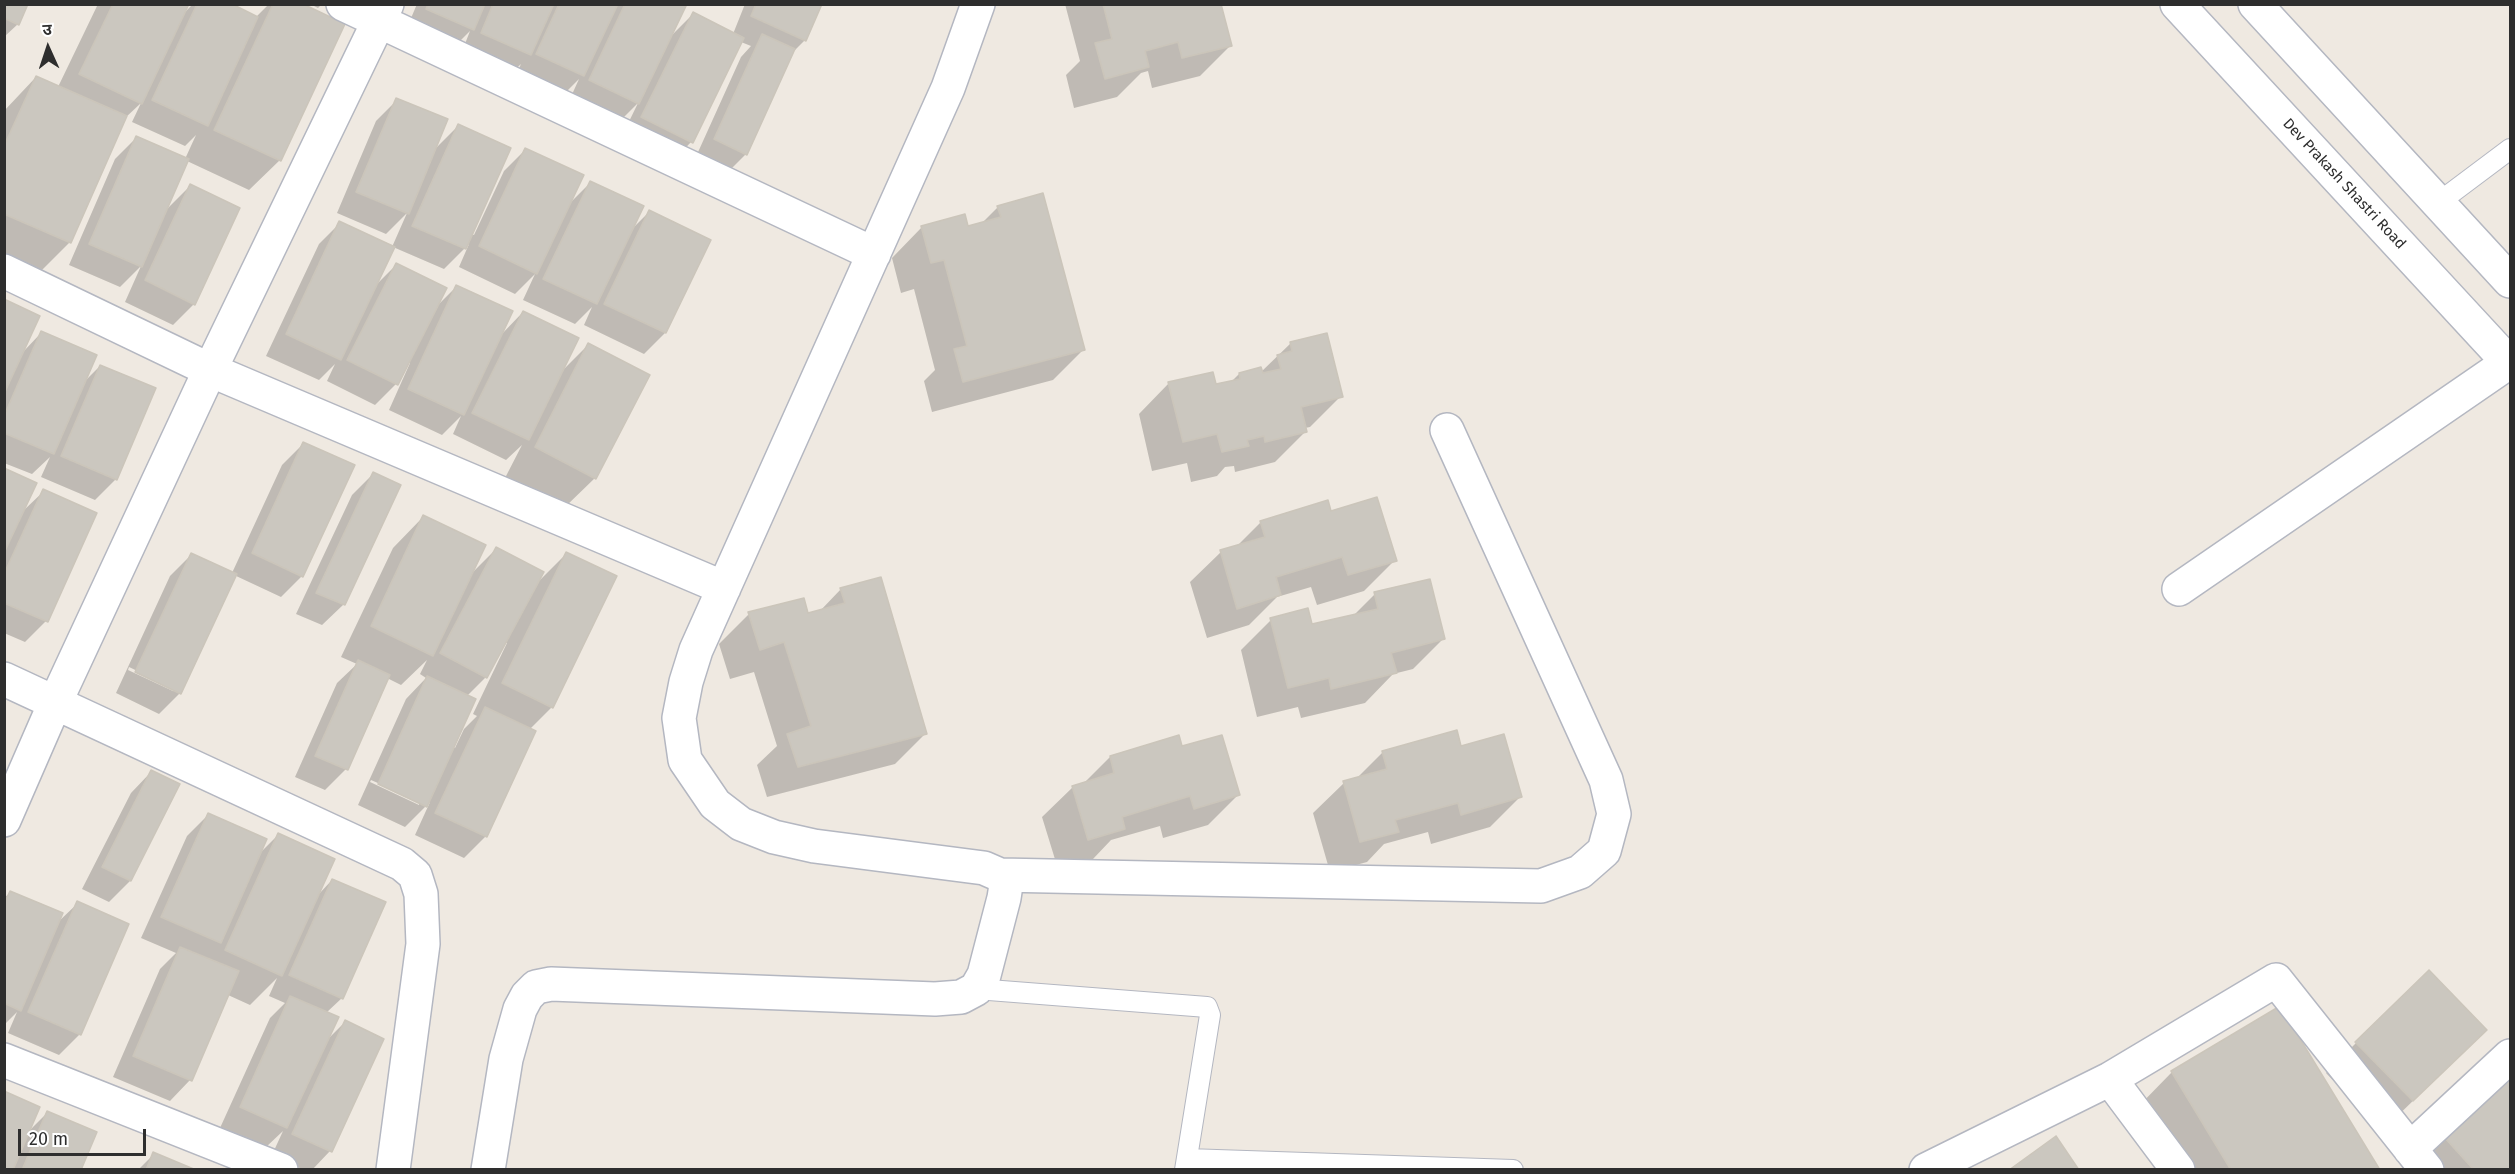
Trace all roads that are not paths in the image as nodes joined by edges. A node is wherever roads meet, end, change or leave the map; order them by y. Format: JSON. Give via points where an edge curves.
{"nodes":[{"id":1,"x":343,"y":4,"type":"edge"},
{"id":2,"x":978,"y":4,"type":"edge"},
{"id":3,"x":2177,"y":4,"type":"edge"},
{"id":4,"x":2255,"y":4,"type":"edge"},
{"id":5,"x":383,"y":13,"type":"edge"},
{"id":6,"x":2511,"y":149,"type":"edge"},
{"id":7,"x":2438,"y":203,"type":"junction"},
{"id":8,"x":874,"y":254,"type":"junction"},
{"id":9,"x":4,"y":271,"type":"edge"},
{"id":10,"x":2511,"y":281,"type":"edge"},
{"id":11,"x":2510,"y":363,"type":"edge"},
{"id":12,"x":210,"y":370,"type":"junction"},
{"id":13,"x":1448,"y":430,"type":"dead end"},
{"id":14,"x":724,"y":588,"type":"junction"},
{"id":15,"x":2179,"y":589,"type":"dead end"},
{"id":16,"x":4,"y":679,"type":"edge"},
{"id":17,"x":55,"y":703,"type":"junction"},
{"id":18,"x":4,"y":820,"type":"edge"},
{"id":19,"x":1000,"y":875,"type":"junction"},
{"id":20,"x":976,"y":989,"type":"junction"},
{"id":21,"x":2511,"y":1056,"type":"edge"},
{"id":22,"x":4,"y":1060,"type":"edge"},
{"id":23,"x":2110,"y":1079,"type":"junction"},
{"id":24,"x":2418,"y":1159,"type":"edge"},
{"id":25,"x":1186,"y":1164,"type":"edge"},
{"id":26,"x":281,"y":1170,"type":"edge"},
{"id":27,"x":393,"y":1170,"type":"edge"},
{"id":28,"x":488,"y":1170,"type":"edge"},
{"id":29,"x":1513,"y":1170,"type":"edge"},
{"id":30,"x":1926,"y":1170,"type":"edge"},
{"id":31,"x":2178,"y":1170,"type":"edge"}],
"edges":[{"from":1,"to":5,"type":"street"},
{"from":2,"to":8,"type":"street","via":[[948,88]]},
{"from":3,"to":11,"type":"street","name":"Dev Prakash Shastri Road"},
{"from":4,"to":7,"type":"street"},
{"from":5,"to":8,"type":"street"},
{"from":5,"to":12,"type":"street"},
{"from":6,"to":7,"type":"lane"},
{"from":7,"to":10,"type":"street"},
{"from":8,"to":14,"type":"street"},
{"from":9,"to":12,"type":"street"},
{"from":11,"to":15,"type":"street"},
{"from":12,"to":14,"type":"street"},
{"from":12,"to":17,"type":"street"},
{"from":13,"to":19,"type":"street","via":[[1606,780],[1614,814],[1604,851],[1580,872],[1541,886]]},
{"from":14,"to":19,"type":"street","via":[[696,650],[679,718],[685,760],[715,804],[741,824],[774,837],[814,846],[984,868]]},
{"from":16,"to":17,"type":"street"},
{"from":17,"to":18,"type":"street"},
{"from":17,"to":27,"type":"street","via":[[402,864],[415,875],[421,894],[423,944]]},
{"from":19,"to":20,"type":"street","via":[[1006,885],[1004,898],[984,975]]},
{"from":20,"to":25,"type":"lane","via":[[1207,1007],[1210,1015]]},
{"from":20,"to":28,"type":"street","via":[[961,997],[935,999],[551,984],[536,987],[520,1009],[506,1059]]},
{"from":21,"to":24,"type":"street"},
{"from":22,"to":26,"type":"street"},
{"from":23,"to":24,"type":"street","via":[[2276,980]]},
{"from":23,"to":30,"type":"street"},
{"from":23,"to":31,"type":"street"},
{"from":25,"to":29,"type":"lane"}]}
